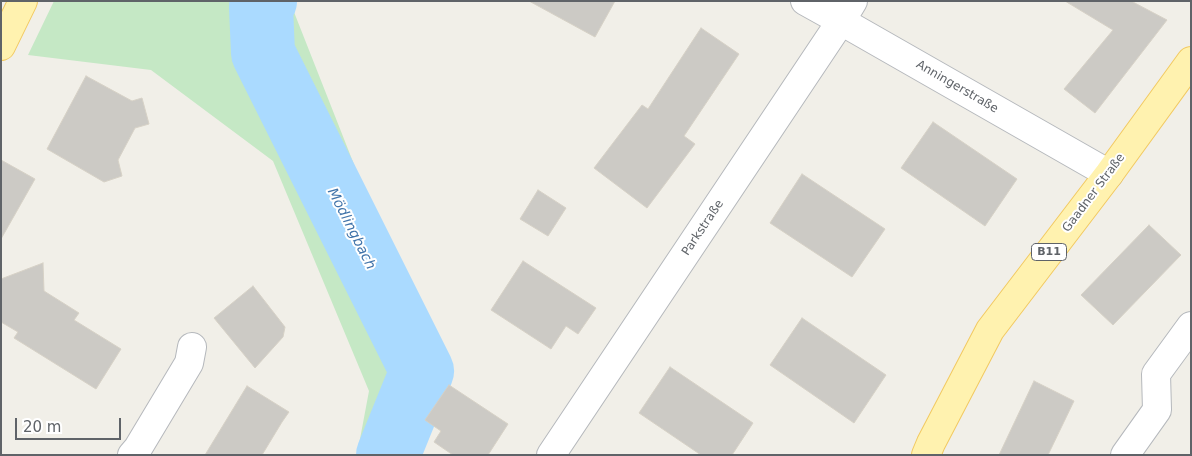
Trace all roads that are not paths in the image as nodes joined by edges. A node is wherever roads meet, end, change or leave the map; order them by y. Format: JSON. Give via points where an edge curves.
{"nodes":[{"id":1,"x":24,"y":1,"type":"edge"},
{"id":2,"x":804,"y":1,"type":"edge"},
{"id":3,"x":847,"y":11,"type":"edge"},
{"id":4,"x":1,"y":46,"type":"edge"},
{"id":5,"x":1191,"y":61,"type":"edge"},
{"id":6,"x":1109,"y":174,"type":"junction"},
{"id":7,"x":1191,"y":326,"type":"edge"},
{"id":8,"x":192,"y":347,"type":"dead end"},
{"id":9,"x":132,"y":455,"type":"edge"},
{"id":10,"x":551,"y":455,"type":"edge"},
{"id":11,"x":926,"y":455,"type":"edge"},
{"id":12,"x":1125,"y":455,"type":"edge"}],
"edges":[{"from":1,"to":4,"type":"main road"},
{"from":2,"to":3,"type":"street","name":"Anningerstraße"},
{"from":3,"to":6,"type":"street","name":"Anningerstraße"},
{"from":3,"to":10,"type":"street","name":"Parkstraße"},
{"from":5,"to":6,"type":"main road","name":"Gaadner Straße","number":"B11"},
{"from":6,"to":11,"type":"main road","name":"Gaadner Straße","number":"B11","via":[[990,330]]},
{"from":7,"to":12,"type":"street","via":[[1156,374],[1157,410]]},
{"from":8,"to":9,"type":"street","via":[[189,363]]}]}
